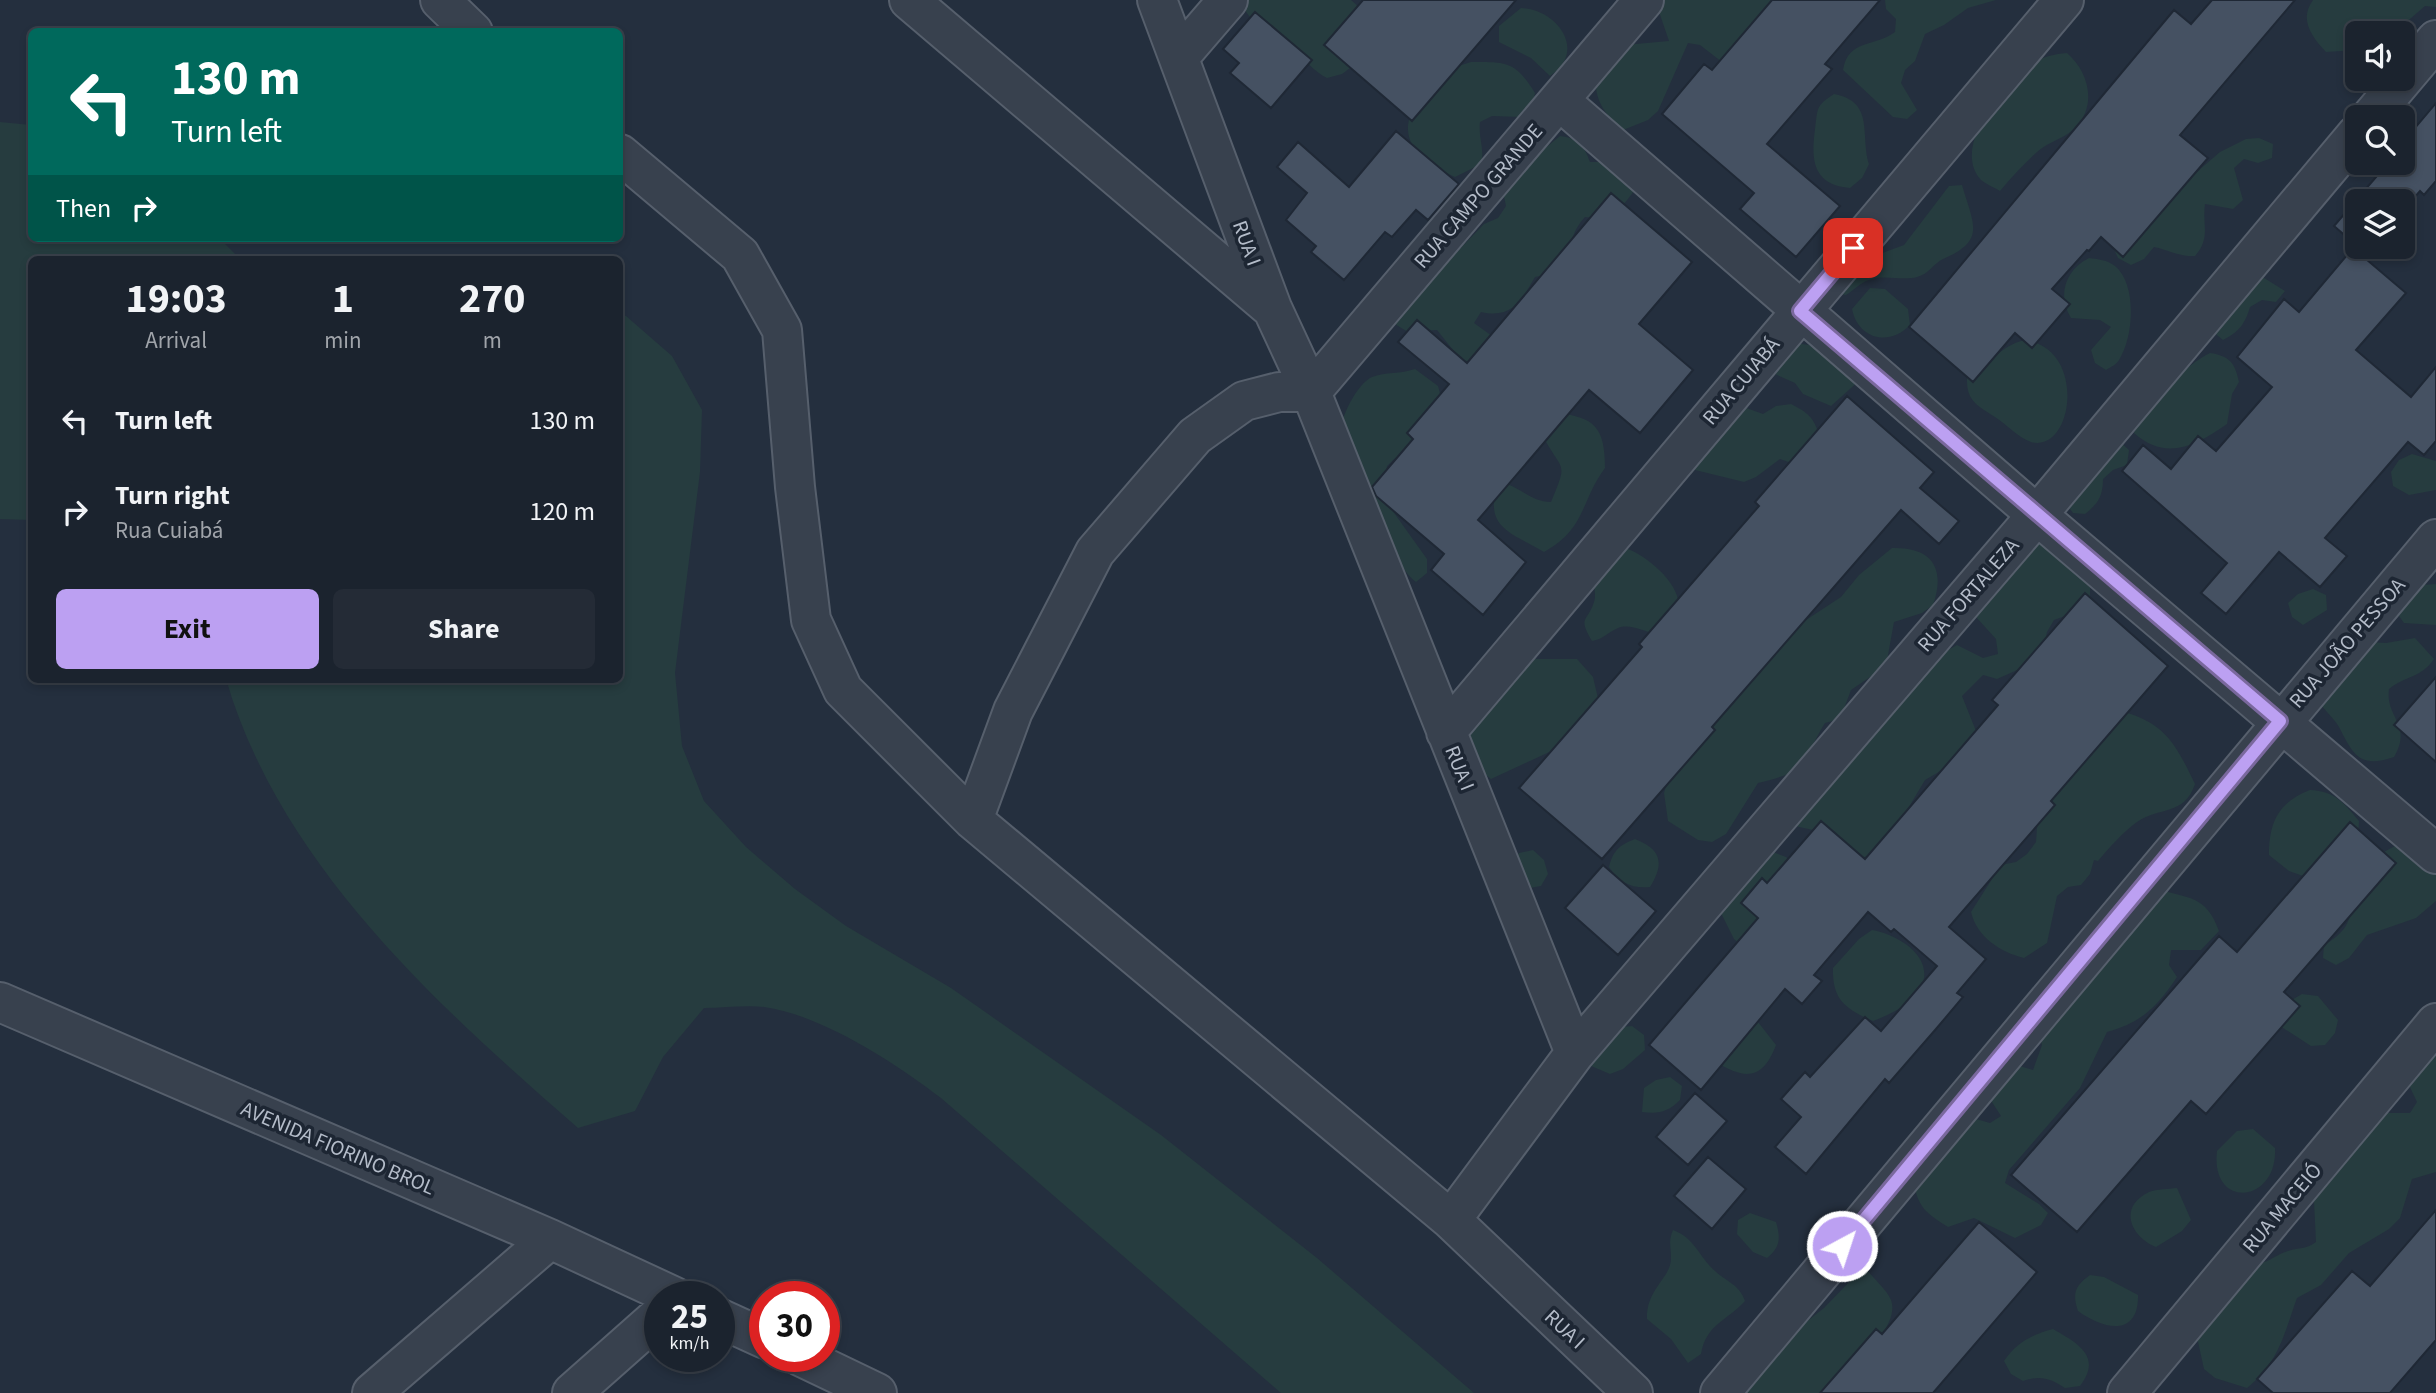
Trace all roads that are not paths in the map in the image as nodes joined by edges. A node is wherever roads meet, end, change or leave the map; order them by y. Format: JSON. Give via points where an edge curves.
{"nodes":[{"id":1,"x":440,"y":0,"type":"edge"},
{"id":2,"x":909,"y":0,"type":"edge"},
{"id":3,"x":1157,"y":0,"type":"edge"},
{"id":4,"x":1228,"y":0,"type":"edge"},
{"id":5,"x":1644,"y":0,"type":"edge"},
{"id":6,"x":2064,"y":0,"type":"edge"},
{"id":7,"x":469,"y":28,"type":"edge"},
{"id":8,"x":2436,"y":40,"type":"edge"},
{"id":9,"x":1179,"y":57,"type":"junction"},
{"id":10,"x":1560,"y":101,"type":"junction"},
{"id":11,"x":2381,"y":105,"type":"edge"},
{"id":12,"x":2345,"y":148,"type":"edge"},
{"id":13,"x":623,"y":157,"type":"edge"},
{"id":14,"x":1272,"y":308,"type":"junction"},
{"id":15,"x":1800,"y":311,"type":"junction"},
{"id":16,"x":1311,"y":392,"type":"junction"},
{"id":17,"x":2037,"y":515,"type":"junction"},
{"id":18,"x":2436,"y":539,"type":"edge"},
{"id":19,"x":2280,"y":721,"type":"junction"},
{"id":20,"x":1446,"y":732,"type":"junction"},
{"id":21,"x":973,"y":820,"type":"junction"},
{"id":22,"x":2436,"y":854,"type":"edge"},
{"id":23,"x":0,"y":1002,"type":"edge"},
{"id":24,"x":2436,"y":1023,"type":"edge"},
{"id":25,"x":1575,"y":1053,"type":"junction"},
{"id":26,"x":1451,"y":1220,"type":"junction"},
{"id":27,"x":550,"y":1239,"type":"junction"},
{"id":28,"x":644,"y":1283,"type":"edge"},
{"id":29,"x":644,"y":1329,"type":"edge"},
{"id":30,"x":833,"y":1372,"type":"edge"},
{"id":31,"x":372,"y":1393,"type":"edge"},
{"id":32,"x":572,"y":1393,"type":"edge"},
{"id":33,"x":877,"y":1393,"type":"edge"},
{"id":34,"x":1633,"y":1393,"type":"edge"},
{"id":35,"x":1720,"y":1393,"type":"edge"},
{"id":36,"x":2127,"y":1393,"type":"edge"}],
"edges":[{"from":1,"to":7,"type":"street"},
{"from":2,"to":14,"type":"street"},
{"from":3,"to":9,"type":"street","name":"RUA I"},
{"from":4,"to":9,"type":"street"},
{"from":5,"to":10,"type":"street","name":"RUA CAMPO GRANDE"},
{"from":6,"to":15,"type":"street","name":"RUA CUIABÁ"},
{"from":8,"to":11,"type":"street"},
{"from":9,"to":14,"type":"street","name":"RUA I"},
{"from":10,"to":15,"type":"street"},
{"from":10,"to":16,"type":"street","name":"RUA CAMPO GRANDE"},
{"from":12,"to":17,"type":"street","name":"RUA FORTALEZA"},
{"from":13,"to":21,"type":"street","name":"RUA I","via":[[740,255],[782,330],[811,620],[843,690]]},
{"from":14,"to":16,"type":"street","name":"RUA I"},
{"from":15,"to":17,"type":"street"},
{"from":15,"to":20,"type":"street","name":"RUA CUIABÁ"},
{"from":16,"to":20,"type":"street","name":"RUA I"},
{"from":16,"to":21,"type":"street","via":[[1279,392],[1244,401],[1195,436],[1095,552],[1013,711]]},
{"from":17,"to":19,"type":"street"},
{"from":17,"to":25,"type":"street","name":"RUA FORTALEZA"},
{"from":18,"to":19,"type":"street","name":"RUA JOÃO PESSOA"},
{"from":19,"to":22,"type":"street"},
{"from":19,"to":35,"type":"street","name":"RUA JOÃO PESSOA"},
{"from":20,"to":25,"type":"street","name":"RUA I"},
{"from":21,"to":26,"type":"street","name":"RUA I"},
{"from":23,"to":27,"type":"street","name":"AVENIDA FIORINO BROL"},
{"from":24,"to":36,"type":"street","name":"RUA MACEIÓ"},
{"from":25,"to":26,"type":"street"},
{"from":26,"to":34,"type":"street","name":"RUA I"},
{"from":27,"to":28,"type":"street","name":"AVENIDA FIORINO BROL"},
{"from":27,"to":31,"type":"street"},
{"from":29,"to":32,"type":"street"},
{"from":30,"to":33,"type":"street"}]}
